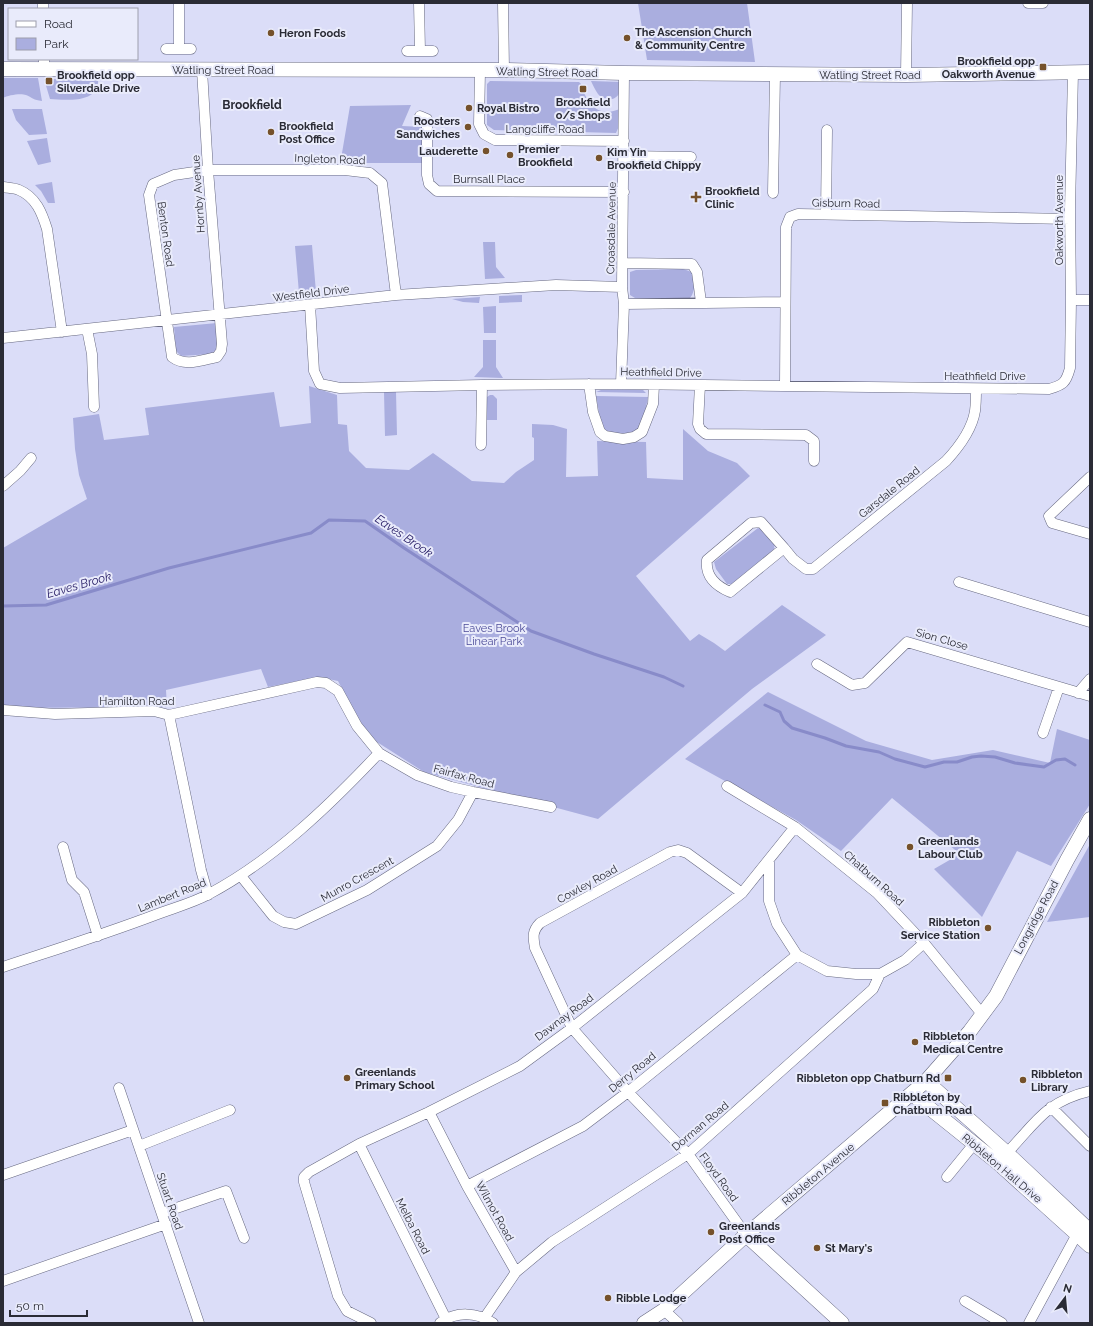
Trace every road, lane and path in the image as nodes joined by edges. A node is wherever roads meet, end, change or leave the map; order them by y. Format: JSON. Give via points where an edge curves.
{"nodes":[{"id":1,"x":179,"y":3,"type":"edge"},
{"id":2,"x":419,"y":3,"type":"edge"},
{"id":3,"x":503,"y":3,"type":"edge"},
{"id":4,"x":907,"y":3,"type":"edge"},
{"id":5,"x":1043,"y":3,"type":"edge"},
{"id":6,"x":1028,"y":6,"type":"edge"},
{"id":7,"x":166,"y":49,"type":"dead end"},
{"id":8,"x":179,"y":49,"type":"junction"},
{"id":9,"x":191,"y":49,"type":"dead end"},
{"id":10,"x":407,"y":51,"type":"dead end"},
{"id":11,"x":420,"y":51,"type":"junction"},
{"id":12,"x":433,"y":51,"type":"dead end"},
{"id":13,"x":44,"y":64,"type":"edge"},
{"id":14,"x":3,"y":69,"type":"edge"},
{"id":15,"x":202,"y":70,"type":"junction"},
{"id":16,"x":504,"y":70,"type":"junction"},
{"id":17,"x":480,"y":71,"type":"junction"},
{"id":18,"x":1073,"y":72,"type":"junction"},
{"id":19,"x":1090,"y":72,"type":"edge"},
{"id":20,"x":624,"y":73,"type":"junction"},
{"id":21,"x":775,"y":74,"type":"junction"},
{"id":22,"x":906,"y":75,"type":"junction"},
{"id":23,"x":420,"y":116,"type":"dead end"},
{"id":24,"x":827,"y":130,"type":"dead end"},
{"id":25,"x":624,"y":141,"type":"junction"},
{"id":26,"x":624,"y":156,"type":"junction"},
{"id":27,"x":691,"y":157,"type":"dead end"},
{"id":28,"x":208,"y":170,"type":"junction"},
{"id":29,"x":3,"y":187,"type":"edge"},
{"id":30,"x":624,"y":192,"type":"junction"},
{"id":31,"x":773,"y":193,"type":"dead end"},
{"id":32,"x":826,"y":214,"type":"junction"},
{"id":33,"x":1070,"y":219,"type":"junction"},
{"id":34,"x":623,"y":263,"type":"junction"},
{"id":35,"x":622,"y":286,"type":"junction"},
{"id":36,"x":396,"y":295,"type":"junction"},
{"id":37,"x":1071,"y":300,"type":"junction"},
{"id":38,"x":1090,"y":300,"type":"edge"},
{"id":39,"x":701,"y":302,"type":"junction"},
{"id":40,"x":784,"y":302,"type":"junction"},
{"id":41,"x":624,"y":304,"type":"junction"},
{"id":42,"x":310,"y":306,"type":"junction"},
{"id":43,"x":220,"y":316,"type":"junction"},
{"id":44,"x":166,"y":320,"type":"junction"},
{"id":45,"x":87,"y":329,"type":"junction"},
{"id":46,"x":62,"y":332,"type":"junction"},
{"id":47,"x":3,"y":338,"type":"edge"},
{"id":48,"x":1070,"y":368,"type":"joint"},
{"id":49,"x":482,"y":384,"type":"junction"},
{"id":50,"x":589,"y":384,"type":"junction"},
{"id":51,"x":621,"y":384,"type":"junction"},
{"id":52,"x":654,"y":385,"type":"junction"},
{"id":53,"x":700,"y":385,"type":"junction"},
{"id":54,"x":784,"y":385,"type":"junction"},
{"id":55,"x":976,"y":389,"type":"junction"},
{"id":56,"x":94,"y":407,"type":"dead end"},
{"id":57,"x":481,"y":445,"type":"dead end"},
{"id":58,"x":31,"y":458,"type":"dead end"},
{"id":59,"x":814,"y":461,"type":"dead end"},
{"id":60,"x":1090,"y":477,"type":"edge"},
{"id":61,"x":3,"y":486,"type":"edge"},
{"id":62,"x":1090,"y":534,"type":"edge"},
{"id":63,"x":784,"y":548,"type":"junction"},
{"id":64,"x":959,"y":582,"type":"dead end"},
{"id":65,"x":1090,"y":622,"type":"edge"},
{"id":66,"x":817,"y":664,"type":"dead end"},
{"id":67,"x":1090,"y":678,"type":"edge"},
{"id":68,"x":1059,"y":687,"type":"junction"},
{"id":69,"x":338,"y":691,"type":"joint"},
{"id":70,"x":1078,"y":692,"type":"junction"},
{"id":71,"x":1090,"y":696,"type":"edge"},
{"id":72,"x":3,"y":710,"type":"edge"},
{"id":73,"x":169,"y":715,"type":"junction"},
{"id":74,"x":1043,"y":733,"type":"dead end"},
{"id":75,"x":379,"y":754,"type":"junction"},
{"id":76,"x":727,"y":786,"type":"dead end"},
{"id":77,"x":473,"y":792,"type":"junction"},
{"id":78,"x":551,"y":807,"type":"dead end"},
{"id":79,"x":1090,"y":819,"type":"edge"},
{"id":80,"x":795,"y":827,"type":"junction"},
{"id":81,"x":63,"y":847,"type":"dead end"},
{"id":82,"x":769,"y":860,"type":"junction"},
{"id":83,"x":241,"y":876,"type":"junction"},
{"id":84,"x":742,"y":893,"type":"junction"},
{"id":85,"x":208,"y":895,"type":"junction"},
{"id":86,"x":98,"y":936,"type":"junction"},
{"id":87,"x":924,"y":943,"type":"junction"},
{"id":88,"x":797,"y":955,"type":"junction"},
{"id":89,"x":3,"y":967,"type":"edge"},
{"id":90,"x":880,"y":974,"type":"junction"},
{"id":91,"x":982,"y":1014,"type":"junction"},
{"id":92,"x":572,"y":1028,"type":"junction"},
{"id":93,"x":926,"y":1081,"type":"junction"},
{"id":94,"x":119,"y":1088,"type":"dead end"},
{"id":95,"x":1090,"y":1091,"type":"edge"},
{"id":96,"x":628,"y":1092,"type":"junction"},
{"id":97,"x":912,"y":1094,"type":"junction"},
{"id":98,"x":1051,"y":1107,"type":"junction"},
{"id":99,"x":230,"y":1110,"type":"dead end"},
{"id":100,"x":429,"y":1112,"type":"junction"},
{"id":101,"x":133,"y":1130,"type":"junction"},
{"id":102,"x":358,"y":1144,"type":"junction"},
{"id":103,"x":974,"y":1144,"type":"junction"},
{"id":104,"x":139,"y":1146,"type":"junction"},
{"id":105,"x":1090,"y":1146,"type":"edge"},
{"id":106,"x":688,"y":1154,"type":"junction"},
{"id":107,"x":1003,"y":1158,"type":"junction"},
{"id":108,"x":3,"y":1175,"type":"edge"},
{"id":109,"x":947,"y":1177,"type":"dead end"},
{"id":110,"x":467,"y":1186,"type":"junction"},
{"id":111,"x":162,"y":1214,"type":"junction"},
{"id":112,"x":166,"y":1224,"type":"junction"},
{"id":113,"x":1084,"y":1230,"type":"edge"},
{"id":114,"x":746,"y":1235,"type":"junction"},
{"id":115,"x":244,"y":1238,"type":"dead end"},
{"id":116,"x":1090,"y":1246,"type":"edge"},
{"id":117,"x":516,"y":1272,"type":"junction"},
{"id":118,"x":3,"y":1281,"type":"edge"},
{"id":119,"x":965,"y":1301,"type":"dead end"},
{"id":120,"x":664,"y":1310,"type":"junction"},
{"id":121,"x":489,"y":1320,"type":"edge"},
{"id":122,"x":443,"y":1321,"type":"edge"},
{"id":123,"x":199,"y":1323,"type":"edge"},
{"id":124,"x":371,"y":1323,"type":"edge"},
{"id":125,"x":644,"y":1323,"type":"edge"},
{"id":126,"x":678,"y":1323,"type":"edge"},
{"id":127,"x":842,"y":1323,"type":"edge"},
{"id":128,"x":1002,"y":1323,"type":"edge"},
{"id":129,"x":1029,"y":1323,"type":"edge"}],
"edges":[{"from":1,"to":8,"type":"street"},
{"from":2,"to":11,"type":"street"},
{"from":3,"to":16,"type":"street"},
{"from":4,"to":22,"type":"street"},
{"from":5,"to":6,"type":"street"},
{"from":7,"to":8,"type":"street"},
{"from":8,"to":9,"type":"street"},
{"from":10,"to":11,"type":"street"},
{"from":11,"to":12,"type":"street"},
{"from":13,"to":14,"type":"street","name":"Watling Street Road"},
{"from":13,"to":15,"type":"street","name":"Watling Street Road"},
{"from":15,"to":17,"type":"street","name":"Watling Street Road"},
{"from":15,"to":28,"type":"street","name":"Hornby Avenue"},
{"from":16,"to":17,"type":"street","name":"Watling Street Road"},
{"from":16,"to":20,"type":"street","name":"Watling Street Road"},
{"from":17,"to":25,"type":"street","name":"Langcliffe Road","via":[[479,124],[484,134],[495,140]]},
{"from":18,"to":19,"type":"street","name":"Watling Street Road"},
{"from":18,"to":22,"type":"street","name":"Watling Street Road"},
{"from":18,"to":33,"type":"street","name":"Oakworth Avenue"},
{"from":20,"to":21,"type":"street","name":"Watling Street Road"},
{"from":20,"to":25,"type":"street","name":"Croasdale Avenue"},
{"from":21,"to":22,"type":"street","name":"Watling Street Road"},
{"from":21,"to":31,"type":"street"},
{"from":23,"to":30,"type":"street","name":"Burnsall Place","via":[[427,119],[426,175],[429,184],[437,191]]},
{"from":24,"to":32,"type":"street"},
{"from":25,"to":26,"type":"street","name":"Croasdale Avenue"},
{"from":26,"to":27,"type":"street"},
{"from":26,"to":30,"type":"street","name":"Croasdale Avenue"},
{"from":28,"to":36,"type":"street","name":"Ingleton Road","via":[[345,170],[370,173],[382,183]]},
{"from":28,"to":43,"type":"street","name":"Hornby Avenue"},
{"from":28,"to":44,"type":"street","name":"Benton Road","via":[[174,175],[152,184],[149,195]]},
{"from":29,"to":46,"type":"street","via":[[19,190],[34,200],[42,213],[47,229]]},
{"from":30,"to":34,"type":"street","name":"Croasdale Avenue"},
{"from":32,"to":33,"type":"street","name":"Gisburn Road"},
{"from":32,"to":40,"type":"street","name":"Gisburn Road","via":[[798,214],[790,217],[786,227]]},
{"from":33,"to":37,"type":"street","name":"Oakworth Avenue"},
{"from":34,"to":35,"type":"street","name":"Croasdale Avenue"},
{"from":34,"to":39,"type":"street","via":[[692,264],[697,272]]},
{"from":35,"to":36,"type":"street","name":"Westfield Drive","via":[[556,285]]},
{"from":35,"to":41,"type":"street","name":"Croasdale Avenue"},
{"from":36,"to":42,"type":"street","name":"Westfield Drive"},
{"from":37,"to":38,"type":"street"},
{"from":37,"to":48,"type":"street","name":"Oakworth Avenue"},
{"from":39,"to":40,"type":"street"},
{"from":39,"to":41,"type":"street"},
{"from":40,"to":54,"type":"street","name":"Gisburn Road"},
{"from":41,"to":51,"type":"street","name":"Croasdale Avenue"},
{"from":42,"to":43,"type":"street","name":"Westfield Drive"},
{"from":42,"to":49,"type":"street","name":"Heathfield Drive","via":[[314,371],[320,384],[340,388]]},
{"from":43,"to":44,"type":"street","name":"Westfield Drive"},
{"from":43,"to":44,"type":"street","name":"Hornby Avenue","via":[[221,351],[216,357],[189,362],[179,362],[172,357]]},
{"from":44,"to":45,"type":"street","name":"Westfield Drive"},
{"from":45,"to":46,"type":"street","name":"Westfield Drive"},
{"from":45,"to":56,"type":"street","via":[[92,354]]},
{"from":46,"to":47,"type":"street","name":"Westfield Drive"},
{"from":48,"to":55,"type":"street","name":"Heathfield Drive","via":[[1067,378],[1061,385],[1049,389]]},
{"from":49,"to":50,"type":"street","name":"Heathfield Drive"},
{"from":49,"to":57,"type":"street"},
{"from":50,"to":51,"type":"street","name":"Heathfield Drive"},
{"from":50,"to":52,"type":"street","via":[[593,412],[600,432],[605,436],[623,438],[634,437],[642,432],[653,404]]},
{"from":51,"to":52,"type":"street","name":"Heathfield Drive"},
{"from":52,"to":53,"type":"street","name":"Heathfield Drive"},
{"from":53,"to":54,"type":"street","name":"Heathfield Drive"},
{"from":53,"to":59,"type":"street","via":[[698,424],[700,430],[706,434],[806,436],[814,441]]},
{"from":54,"to":55,"type":"street","name":"Heathfield Drive"},
{"from":55,"to":63,"type":"street","name":"Garsdale Road","via":[[975,412],[970,427],[946,461],[813,569],[806,569]]},
{"from":58,"to":61,"type":"street"},
{"from":60,"to":62,"type":"street","via":[[1049,516],[1052,523]]},
{"from":63,"to":63,"type":"street","name":"Garsdale Road","via":[[730,592],[720,588],[712,580],[706,566],[707,560],[751,523],[761,522]]},
{"from":64,"to":65,"type":"street"},
{"from":66,"to":68,"type":"street","name":"Sion Close","via":[[852,685],[865,683],[907,642]]},
{"from":67,"to":70,"type":"street"},
{"from":68,"to":70,"type":"street","name":"Sion Close"},
{"from":68,"to":74,"type":"street"},
{"from":69,"to":73,"type":"street","name":"Hamilton Road","via":[[326,683],[316,682]]},
{"from":69,"to":75,"type":"street","name":"Fairfax Road","via":[[357,726]]},
{"from":70,"to":71,"type":"street","name":"Sion Close"},
{"from":72,"to":73,"type":"street","name":"Hamilton Road","via":[[55,714],[154,711]]},
{"from":73,"to":85,"type":"street"},
{"from":75,"to":77,"type":"street","name":"Fairfax Road","via":[[417,775]]},
{"from":75,"to":83,"type":"street","name":"Lambert Road","via":[[338,796]]},
{"from":76,"to":80,"type":"street","name":"Chatburn Road"},
{"from":77,"to":78,"type":"street","name":"Fairfax Road"},
{"from":77,"to":83,"type":"street","name":"Munro Crescent","via":[[458,820],[437,846],[367,890],[296,924],[284,922],[273,916]]},
{"from":79,"to":91,"type":"street","name":"Longridge Road","via":[[996,996]]},
{"from":80,"to":82,"type":"street","name":"Dawnay Road"},
{"from":80,"to":87,"type":"street","name":"Chatburn Road","via":[[876,893]]},
{"from":81,"to":86,"type":"street","via":[[72,880],[84,892]]},
{"from":82,"to":84,"type":"street","name":"Dawnay Road"},
{"from":82,"to":88,"type":"street","via":[[769,901],[777,924]]},
{"from":83,"to":85,"type":"street","name":"Lambert Road"},
{"from":84,"to":92,"type":"street","name":"Dawnay Road"},
{"from":84,"to":92,"type":"street","name":"Cowley Road","via":[[687,852],[678,850],[540,923],[533,937],[535,948]]},
{"from":85,"to":86,"type":"street","name":"Lambert Road"},
{"from":86,"to":89,"type":"street","name":"Lambert Road"},
{"from":87,"to":90,"type":"street","via":[[905,960]]},
{"from":87,"to":91,"type":"street","name":"Chatburn Road"},
{"from":88,"to":90,"type":"street","via":[[826,971]]},
{"from":88,"to":96,"type":"street","name":"Derry Road"},
{"from":90,"to":106,"type":"street","name":"Dorman Road","via":[[873,989]]},
{"from":91,"to":93,"type":"street","name":"Ribbleton Avenue"},
{"from":92,"to":96,"type":"street","name":"Floyd Road"},
{"from":92,"to":100,"type":"street","name":"Dawnay Road","via":[[520,1066]]},
{"from":93,"to":97,"type":"street","name":"Ribbleton Avenue"},
{"from":93,"to":107,"type":"street","name":"Ribbleton Hall Drive"},
{"from":94,"to":101,"type":"street","name":"Stuart Road"},
{"from":95,"to":98,"type":"street","via":[[1070,1097]]},
{"from":96,"to":106,"type":"street","name":"Floyd Road"},
{"from":96,"to":110,"type":"street","name":"Derry Road","via":[[583,1126]]},
{"from":97,"to":103,"type":"street","name":"Ribbleton Hall Drive"},
{"from":97,"to":114,"type":"street","name":"Ribbleton Avenue"},
{"from":98,"to":105,"type":"street"},
{"from":98,"to":107,"type":"street","via":[[1035,1121]]},
{"from":99,"to":104,"type":"street"},
{"from":100,"to":102,"type":"street","name":"Dawnay Road"},
{"from":100,"to":110,"type":"street","name":"Wilmot Road"},
{"from":101,"to":104,"type":"street","name":"Stuart Road"},
{"from":101,"to":108,"type":"street"},
{"from":102,"to":122,"type":"street","name":"Melba Road"},
{"from":102,"to":124,"type":"street","name":"Dawnay Road","via":[[308,1172],[304,1182],[338,1296],[347,1311]]},
{"from":103,"to":107,"type":"street","name":"Ribbleton Hall Drive"},
{"from":103,"to":109,"type":"street"},
{"from":104,"to":111,"type":"street","name":"Stuart Road"},
{"from":106,"to":114,"type":"street","name":"Floyd Road"},
{"from":106,"to":117,"type":"street","name":"Dorman Road","via":[[552,1242]]},
{"from":107,"to":113,"type":"street","name":"Ribbleton Hall Drive"},
{"from":110,"to":117,"type":"street","name":"Wilmot Road"},
{"from":111,"to":112,"type":"street","name":"Stuart Road"},
{"from":111,"to":115,"type":"street","via":[[226,1191]]},
{"from":112,"to":118,"type":"street"},
{"from":112,"to":123,"type":"street","name":"Stuart Road"},
{"from":113,"to":116,"type":"street","name":"Ribbleton Hall Drive"},
{"from":113,"to":129,"type":"street"},
{"from":114,"to":120,"type":"street","name":"Ribbleton Avenue"},
{"from":114,"to":127,"type":"street"},
{"from":117,"to":121,"type":"street"},
{"from":119,"to":128,"type":"street"},
{"from":120,"to":125,"type":"street","name":"Ribbleton Avenue"},
{"from":120,"to":126,"type":"street"},
{"from":121,"to":122,"type":"street","via":[[460,1314]]}]}
